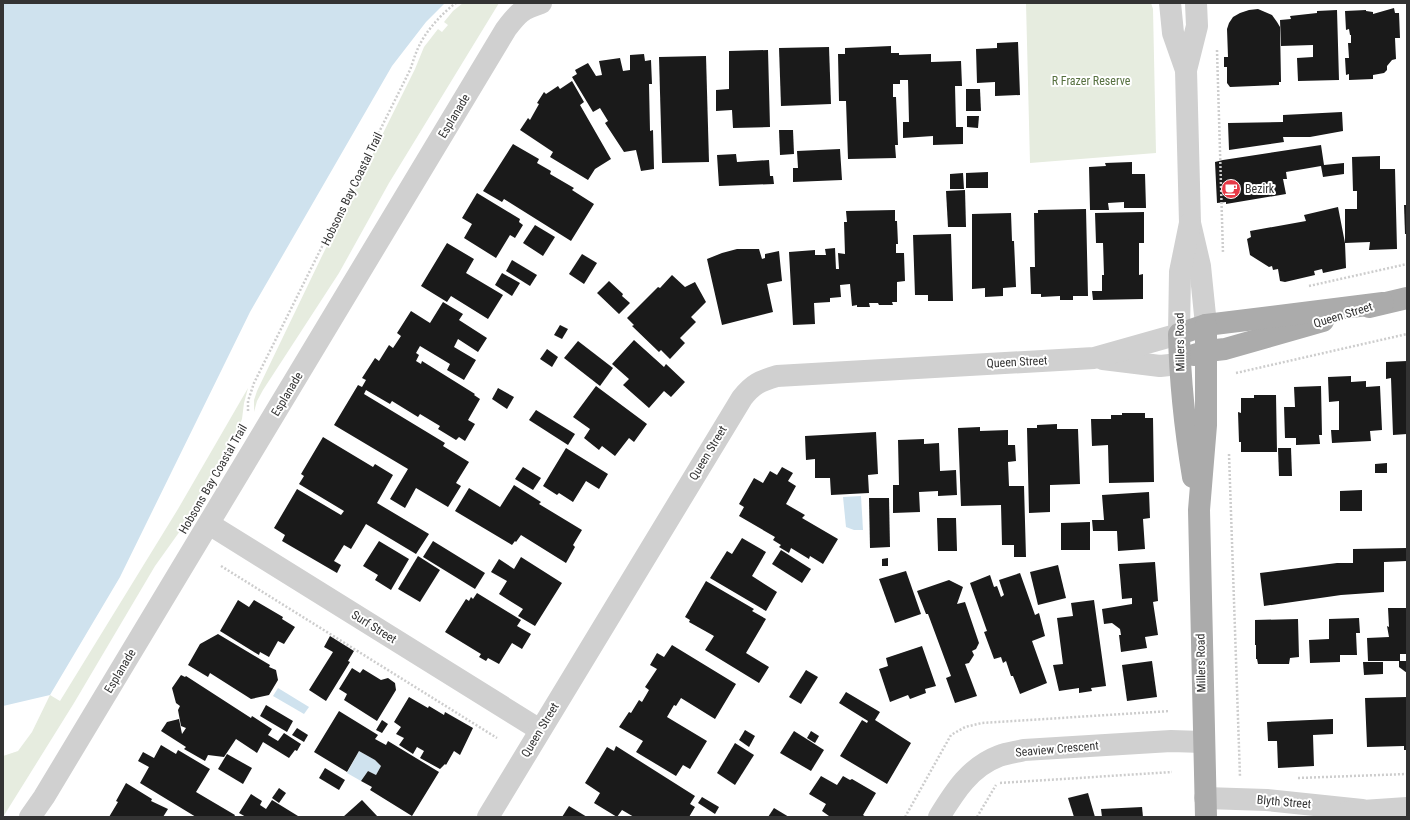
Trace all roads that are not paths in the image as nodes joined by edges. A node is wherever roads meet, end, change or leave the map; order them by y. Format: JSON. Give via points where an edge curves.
{"nodes":[{"id":1,"x":541,"y":3,"type":"edge"},
{"id":2,"x":1170,"y":3,"type":"edge"},
{"id":3,"x":1196,"y":3,"type":"edge"},
{"id":4,"x":1186,"y":70,"type":"junction"},
{"id":5,"x":1190,"y":223,"type":"junction"},
{"id":6,"x":1407,"y":298,"type":"edge"},
{"id":7,"x":1383,"y":303,"type":"junction"},
{"id":8,"x":1206,"y":325,"type":"junction"},
{"id":9,"x":1179,"y":334,"type":"junction"},
{"id":10,"x":1216,"y":350,"type":"junction"},
{"id":11,"x":1094,"y":358,"type":"junction"},
{"id":12,"x":1180,"y":364,"type":"junction"},
{"id":13,"x":1198,"y":510,"type":"junction"},
{"id":14,"x":209,"y":524,"type":"junction"},
{"id":15,"x":540,"y":730,"type":"junction"},
{"id":16,"x":1203,"y":742,"type":"junction"},
{"id":17,"x":44,"y":797,"type":"junction"},
{"id":18,"x":1205,"y":807,"type":"edge"},
{"id":19,"x":1407,"y":808,"type":"edge"},
{"id":20,"x":1362,"y":810,"type":"junction"},
{"id":21,"x":30,"y":817,"type":"edge"},
{"id":22,"x":34,"y":817,"type":"edge"},
{"id":23,"x":488,"y":817,"type":"edge"},
{"id":24,"x":939,"y":817,"type":"edge"},
{"id":25,"x":1307,"y":817,"type":"edge"}],
"edges":[{"from":1,"to":14,"type":"street","name":"Esplanade","via":[[526,8],[506,29]]},
{"from":2,"to":4,"type":"street","name":"Millers Road","via":[[1173,32]]},
{"from":3,"to":4,"type":"street","name":"Millers Road","via":[[1197,26]]},
{"from":4,"to":5,"type":"street","name":"Millers Road"},
{"from":5,"to":8,"type":"street","name":"Millers Road","via":[[1200,266]]},
{"from":5,"to":9,"type":"street","name":"Millers Road","via":[[1180,272]]},
{"from":6,"to":7,"type":"main road","name":"Queen Street"},
{"from":7,"to":8,"type":"main road","name":"Queen Street"},
{"from":7,"to":10,"type":"main road","name":"Queen Street"},
{"from":8,"to":9,"type":"main road","name":"Queen Street"},
{"from":8,"to":10,"type":"main road","name":"Millers Road"},
{"from":9,"to":11,"type":"street","name":"Queen Street"},
{"from":9,"to":12,"type":"main road","name":"Millers Road"},
{"from":10,"to":12,"type":"main road","name":"Queen Street","via":[[1194,355]]},
{"from":10,"to":13,"type":"main road","name":"Millers Road"},
{"from":11,"to":12,"type":"street","name":"Queen Street","via":[[1160,366]]},
{"from":11,"to":15,"type":"street","name":"Queen Street","via":[[777,376],[759,382],[742,398]]},
{"from":12,"to":13,"type":"main road","name":"Millers Road","via":[[1184,425]]},
{"from":13,"to":16,"type":"main road","name":"Millers Road"},
{"from":14,"to":15,"type":"street","name":"Surf Street"},
{"from":14,"to":17,"type":"street","name":"Esplanade"},
{"from":15,"to":23,"type":"street","name":"Queen Street"},
{"from":16,"to":18,"type":"main road","name":"Millers Road"},
{"from":16,"to":24,"type":"street","name":"Seaview Crescent","via":[[1171,741],[1024,750],[1000,755],[969,774],[956,789]]},
{"from":17,"to":21,"type":"street","name":"Esplanade"},
{"from":17,"to":22,"type":"street","name":"Esplanade"},
{"from":18,"to":20,"type":"street","name":"Blyth Street","via":[[1240,800],[1267,800]]},
{"from":19,"to":20,"type":"street","name":"Blyth Street"},
{"from":20,"to":25,"type":"street","name":"Blyth Street"}]}
